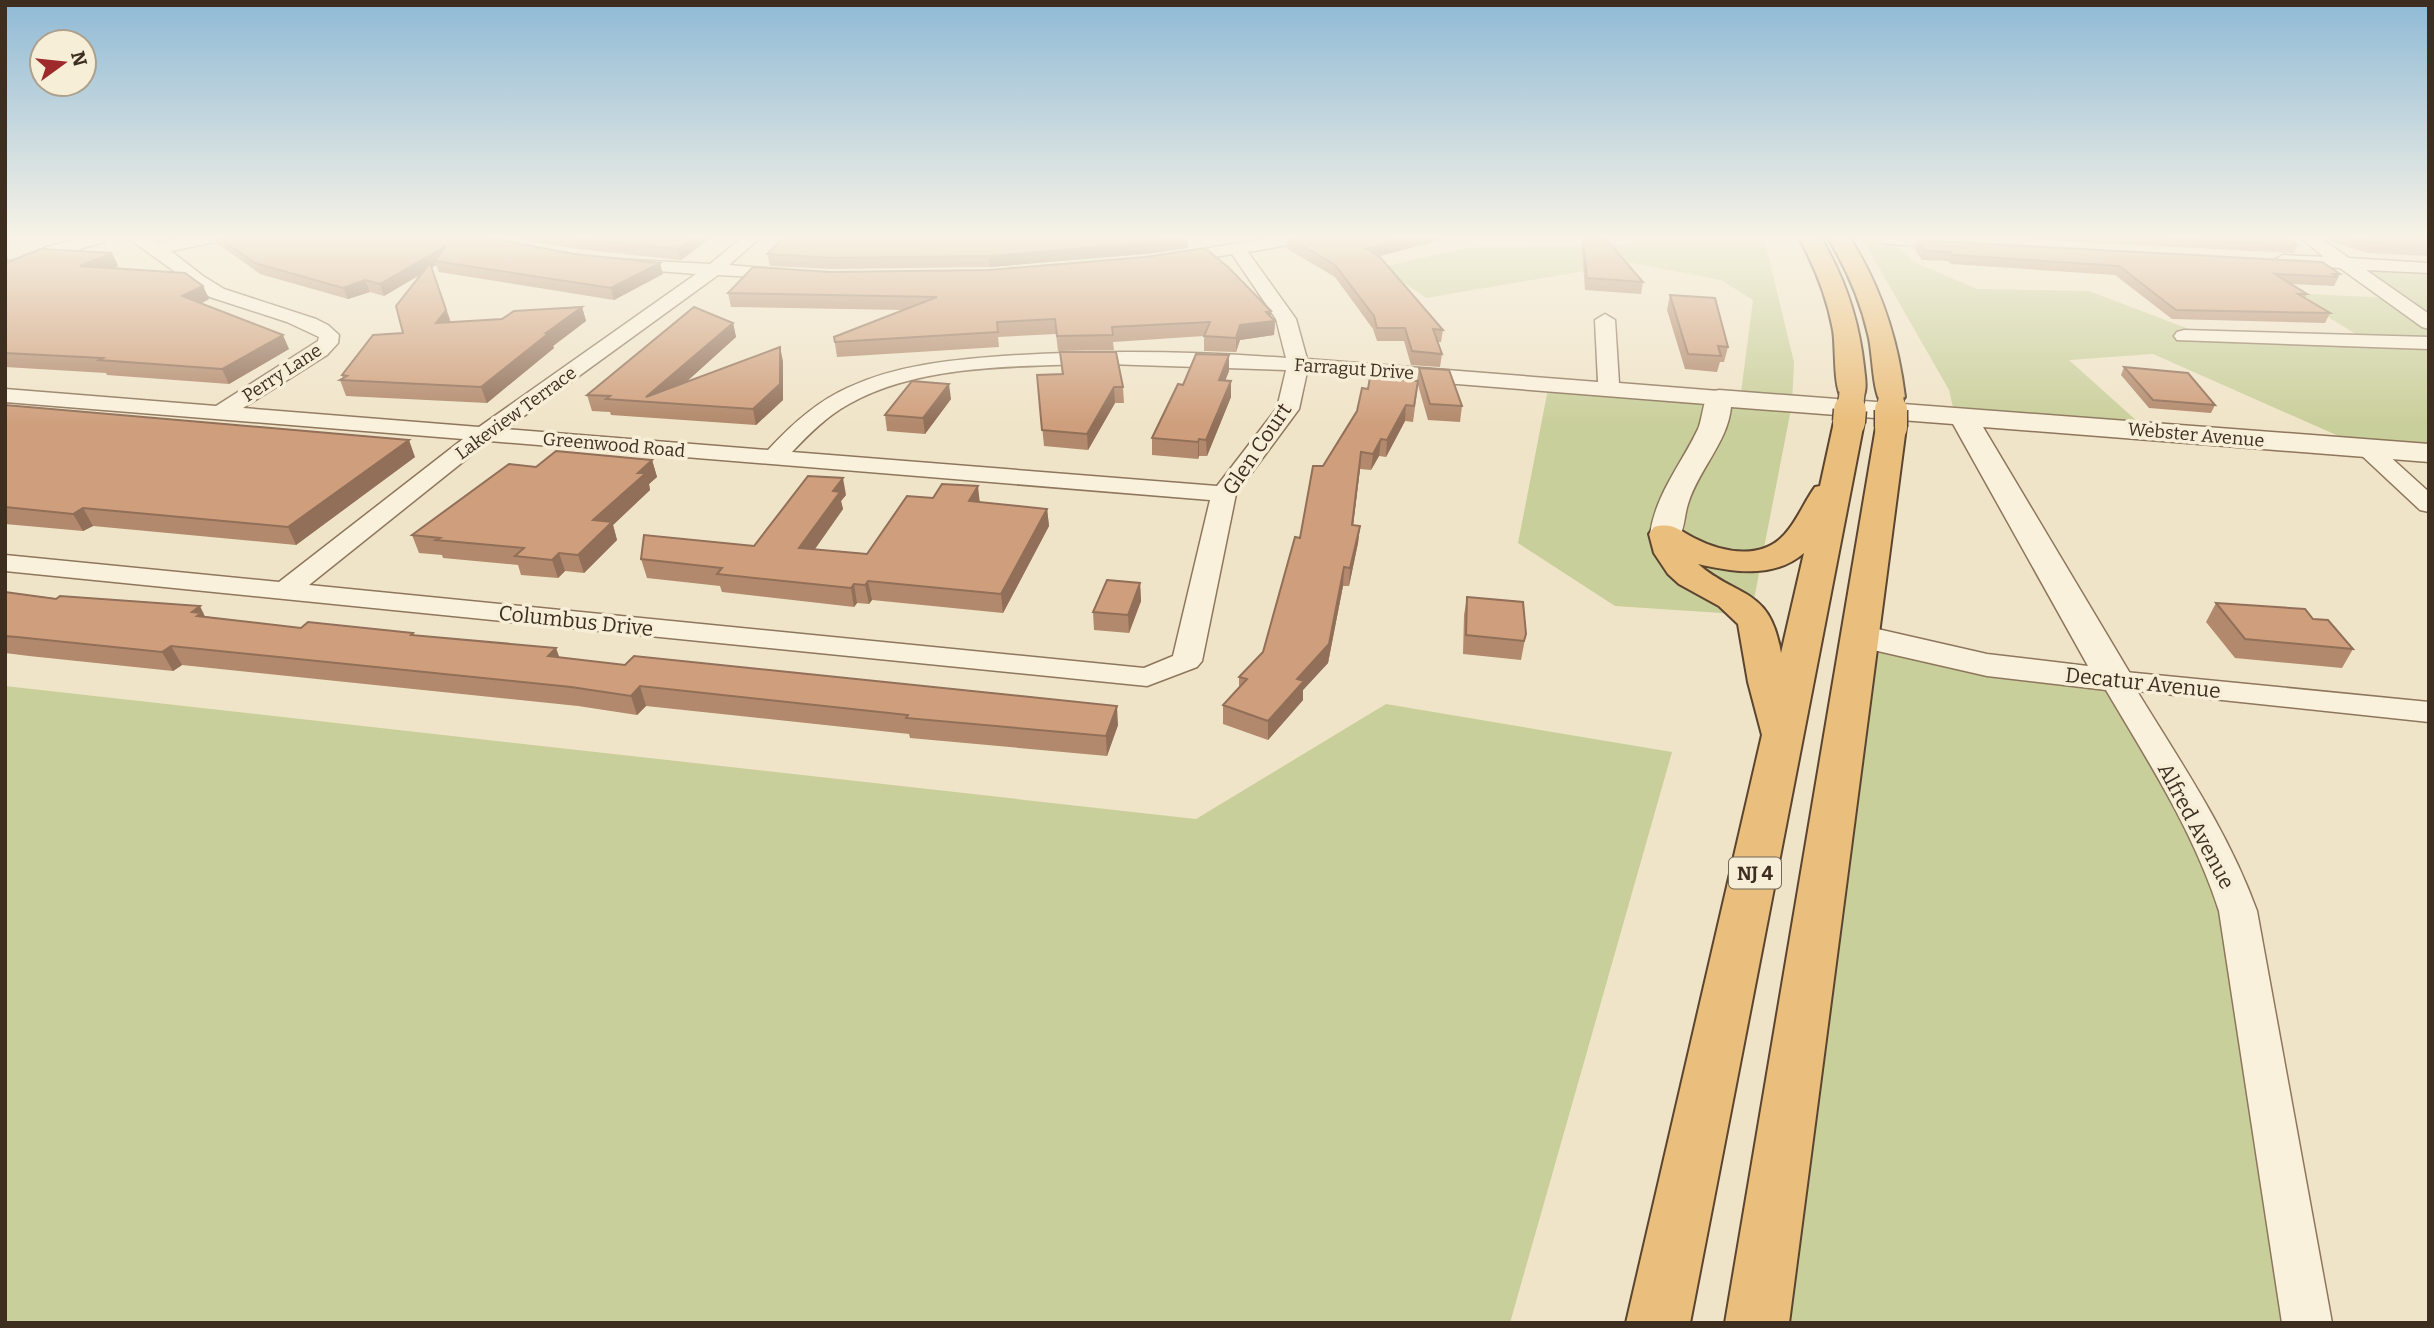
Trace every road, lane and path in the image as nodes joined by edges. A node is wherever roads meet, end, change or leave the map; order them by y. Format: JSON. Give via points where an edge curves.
{"nodes":[{"id":1,"x":237,"y":300,"type":"edge"},
{"id":2,"x":671,"y":300,"type":"edge"},
{"id":3,"x":1273,"y":300,"type":"edge"},
{"id":4,"x":1839,"y":300,"type":"edge"},
{"id":5,"x":1871,"y":300,"type":"edge"},
{"id":6,"x":2396,"y":300,"type":"edge"},
{"id":7,"x":1605,"y":320,"type":"dead end"},
{"id":8,"x":2429,"y":323,"type":"edge"},
{"id":9,"x":2185,"y":337,"type":"dead end"},
{"id":10,"x":2429,"y":343,"type":"edge"},
{"id":11,"x":1297,"y":365,"type":"junction"},
{"id":12,"x":1609,"y":389,"type":"junction"},
{"id":13,"x":5,"y":395,"type":"edge"},
{"id":14,"x":1719,"y":398,"type":"junction"},
{"id":15,"x":1871,"y":410,"type":"junction"},
{"id":16,"x":221,"y":412,"type":"junction"},
{"id":17,"x":1963,"y":417,"type":"junction"},
{"id":18,"x":484,"y":434,"type":"junction"},
{"id":19,"x":2368,"y":449,"type":"junction"},
{"id":20,"x":2429,"y":453,"type":"edge"},
{"id":21,"x":773,"y":458,"type":"junction"},
{"id":22,"x":1841,"y":470,"type":"junction"},
{"id":23,"x":1224,"y":494,"type":"junction"},
{"id":24,"x":2429,"y":505,"type":"edge"},
{"id":25,"x":1666,"y":534,"type":"junction"},
{"id":26,"x":5,"y":563,"type":"edge"},
{"id":27,"x":283,"y":592,"type":"junction"},
{"id":28,"x":1860,"y":636,"type":"junction"},
{"id":29,"x":1147,"y":677,"type":"joint"},
{"id":30,"x":2115,"y":680,"type":"junction"},
{"id":31,"x":2429,"y":712,"type":"edge"},
{"id":32,"x":1783,"y":741,"type":"junction"},
{"id":33,"x":1658,"y":1323,"type":"edge"},
{"id":34,"x":1756,"y":1323,"type":"edge"},
{"id":35,"x":2307,"y":1323,"type":"edge"}],
"edges":[{"from":1,"to":16,"type":"street","name":"Perry Lane","via":[[325,330],[328,343]]},
{"from":2,"to":18,"type":"street","name":"Lakeview Terrace"},
{"from":3,"to":11,"type":"street","name":"Glen Court","via":[[1286,319]]},
{"from":4,"to":15,"type":"highway","number":"NJ 4"},
{"from":5,"to":15,"type":"highway","number":"NJ 4","via":[[1887,355]]},
{"from":6,"to":8,"type":"street"},
{"from":7,"to":12,"type":"street"},
{"from":9,"to":10,"type":"street"},
{"from":11,"to":12,"type":"street","name":"Farragut Drive"},
{"from":11,"to":21,"type":"street","name":"Farragut Drive","via":[[1116,357],[930,370],[842,398],[804,424]]},
{"from":11,"to":23,"type":"street","name":"Glen Court","via":[[1288,409]]},
{"from":12,"to":14,"type":"street","name":"Farragut Drive"},
{"from":13,"to":16,"type":"street","name":"Greenwood Road"},
{"from":14,"to":17,"type":"street","name":"Farragut Drive"},
{"from":14,"to":25,"type":"street","via":[[1717,416],[1670,506]]},
{"from":15,"to":22,"type":"highway","number":"NJ 4"},
{"from":15,"to":28,"type":"highway","number":"NJ 4"},
{"from":16,"to":18,"type":"street","name":"Greenwood Road"},
{"from":17,"to":19,"type":"street","name":"Webster Avenue"},
{"from":17,"to":30,"type":"street","name":"Alfred Avenue"},
{"from":18,"to":21,"type":"street","name":"Greenwood Road"},
{"from":18,"to":27,"type":"street","name":"Lakeview Terrace"},
{"from":19,"to":20,"type":"street","name":"Webster Avenue"},
{"from":19,"to":24,"type":"street"},
{"from":21,"to":23,"type":"street","name":"Greenwood Road"},
{"from":22,"to":25,"type":"highway","via":[[1797,540],[1780,555],[1748,561],[1721,558],[1683,546]]},
{"from":22,"to":32,"type":"highway","number":"NJ 4"},
{"from":23,"to":29,"type":"street","name":"Glen Court","via":[[1187,661]]},
{"from":25,"to":32,"type":"highway","via":[[1677,565],[1741,607],[1756,623]]},
{"from":26,"to":27,"type":"street","name":"Columbus Drive"},
{"from":27,"to":29,"type":"street","name":"Columbus Drive"},
{"from":28,"to":30,"type":"street","name":"Decatur Avenue","via":[[1987,665]]},
{"from":28,"to":34,"type":"highway","number":"NJ 4"},
{"from":30,"to":31,"type":"street","name":"Decatur Avenue"},
{"from":30,"to":35,"type":"street","name":"Alfred Avenue","via":[[2231,886]]},
{"from":32,"to":33,"type":"highway","number":"NJ 4"}]}
